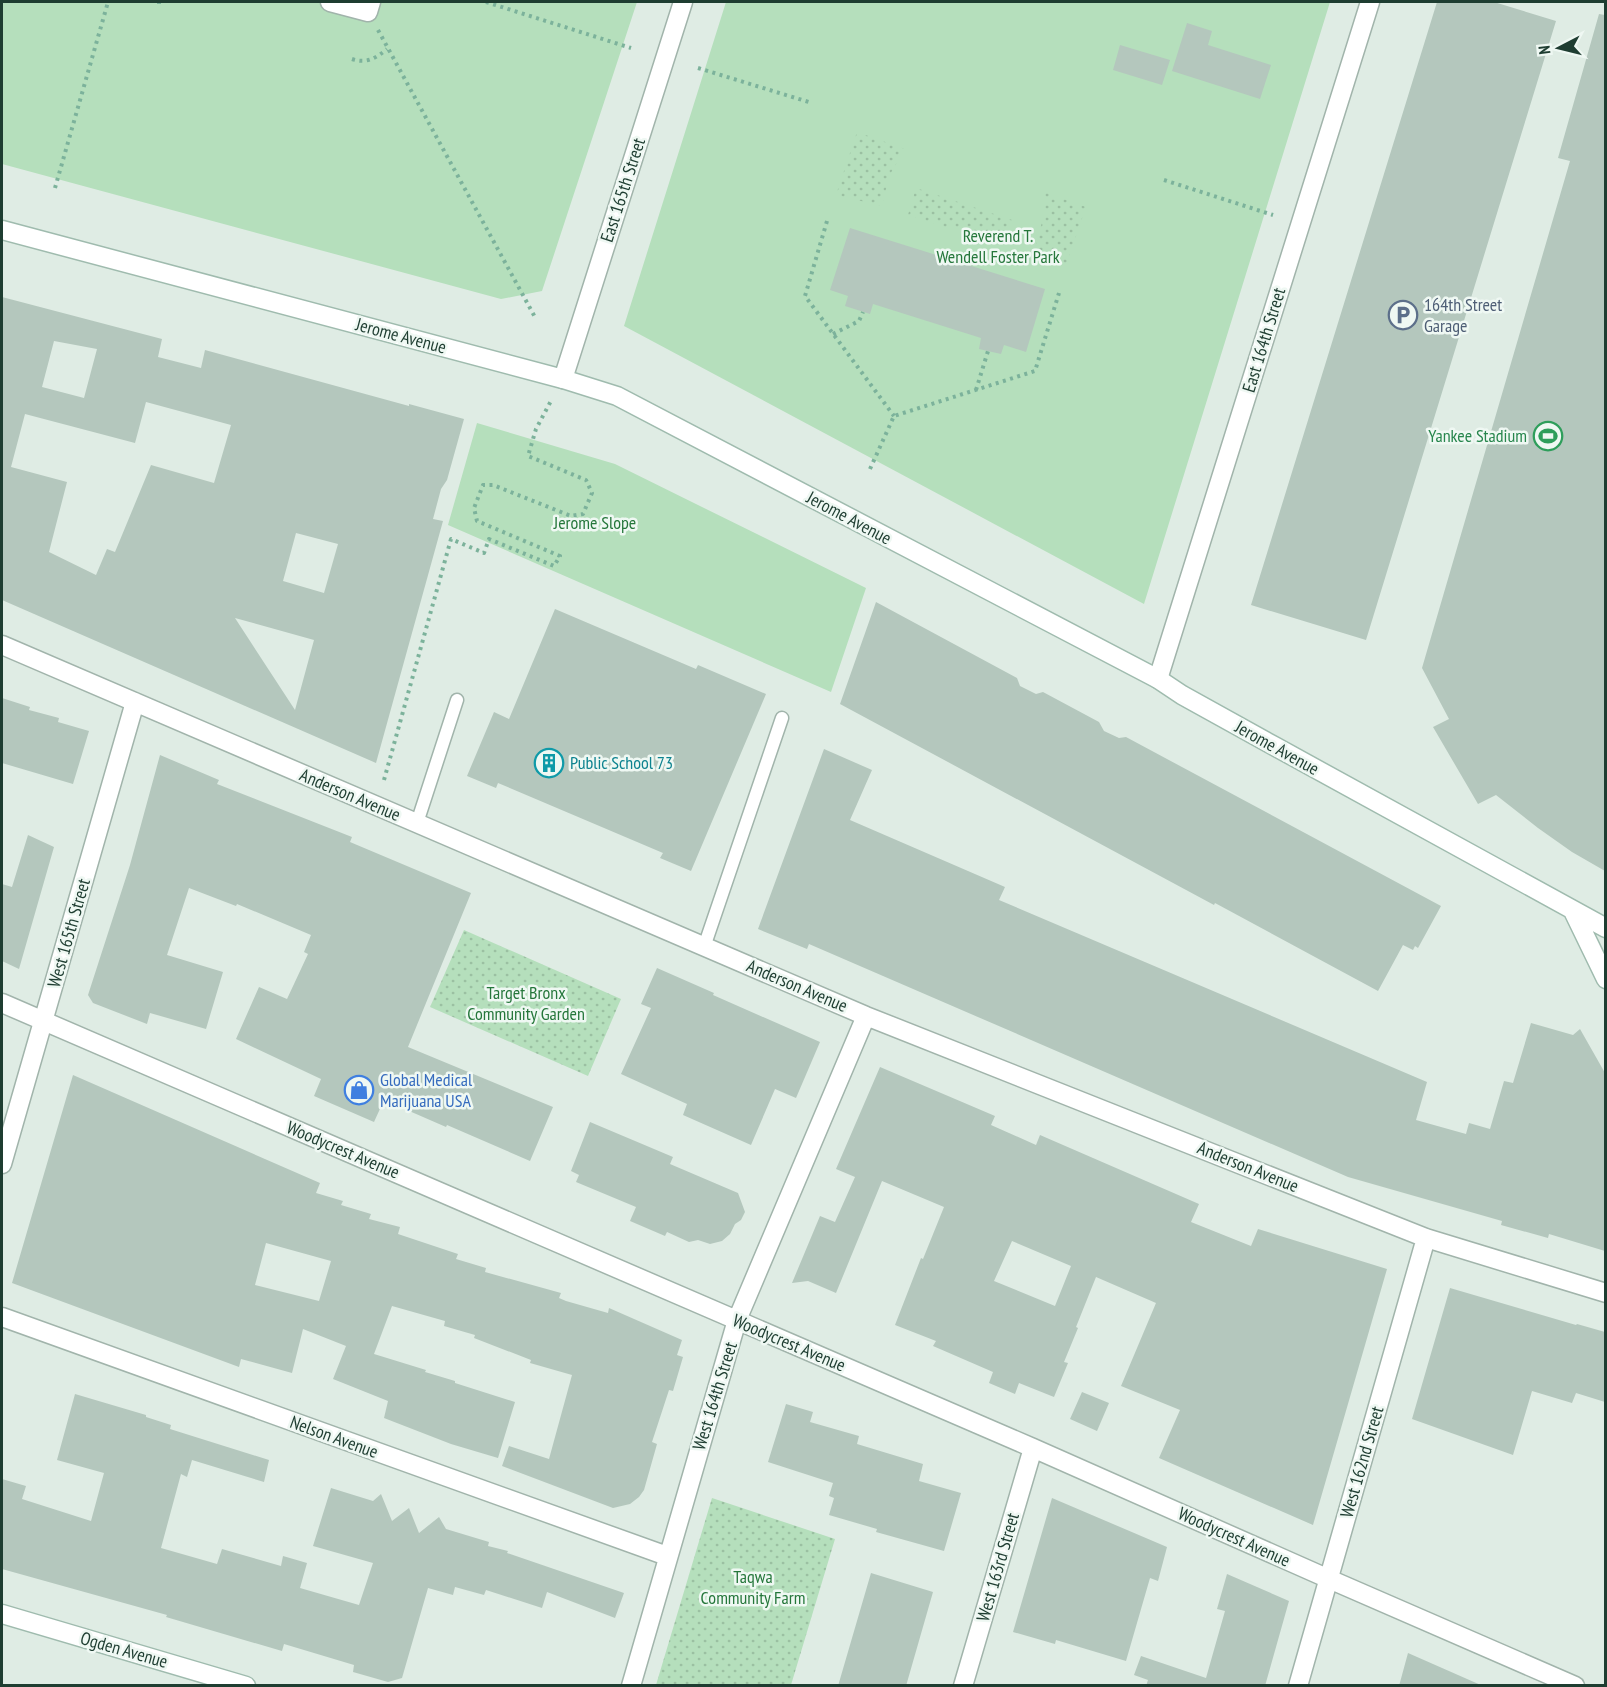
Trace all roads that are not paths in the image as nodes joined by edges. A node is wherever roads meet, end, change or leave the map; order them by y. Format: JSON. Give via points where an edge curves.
{"nodes":[{"id":1,"x":330,"y":2,"type":"edge"},
{"id":2,"x":683,"y":2,"type":"edge"},
{"id":3,"x":1370,"y":2,"type":"edge"},
{"id":4,"x":370,"y":7,"type":"edge"},
{"id":5,"x":2,"y":230,"type":"edge"},
{"id":6,"x":562,"y":379,"type":"junction"},
{"id":7,"x":2,"y":645,"type":"edge"},
{"id":8,"x":1158,"y":679,"type":"junction"},
{"id":9,"x":457,"y":700,"type":"dead end"},
{"id":10,"x":135,"y":702,"type":"junction"},
{"id":11,"x":782,"y":718,"type":"dead end"},
{"id":12,"x":417,"y":824,"type":"junction"},
{"id":13,"x":1573,"y":911,"type":"junction"},
{"id":14,"x":1605,"y":928,"type":"edge"},
{"id":15,"x":704,"y":947,"type":"junction"},
{"id":16,"x":1605,"y":979,"type":"edge"},
{"id":17,"x":2,"y":1002,"type":"edge"},
{"id":18,"x":866,"y":1016,"type":"junction"},
{"id":19,"x":43,"y":1021,"type":"junction"},
{"id":20,"x":2,"y":1164,"type":"edge"},
{"id":21,"x":1426,"y":1238,"type":"junction"},
{"id":22,"x":1605,"y":1293,"type":"edge"},
{"id":23,"x":2,"y":1317,"type":"edge"},
{"id":24,"x":737,"y":1320,"type":"junction"},
{"id":25,"x":1033,"y":1448,"type":"junction"},
{"id":26,"x":667,"y":1557,"type":"junction"},
{"id":27,"x":1329,"y":1579,"type":"junction"},
{"id":28,"x":2,"y":1614,"type":"edge"},
{"id":29,"x":246,"y":1686,"type":"edge"},
{"id":30,"x":631,"y":1686,"type":"edge"},
{"id":31,"x":963,"y":1686,"type":"edge"},
{"id":32,"x":1298,"y":1686,"type":"edge"},
{"id":33,"x":1575,"y":1686,"type":"edge"}],
"edges":[{"from":1,"to":4,"type":"street"},
{"from":2,"to":6,"type":"street","name":"East 165th Street"},
{"from":3,"to":8,"type":"street","name":"East 164th Street"},
{"from":5,"to":6,"type":"street","name":"Jerome Avenue"},
{"from":6,"to":8,"type":"street","name":"Jerome Avenue","via":[[616,396]]},
{"from":7,"to":10,"type":"street","name":"Anderson Avenue"},
{"from":8,"to":13,"type":"street","name":"Jerome Avenue"},
{"from":9,"to":12,"type":"lane"},
{"from":10,"to":12,"type":"street","name":"Anderson Avenue"},
{"from":10,"to":19,"type":"street","name":"West 165th Street"},
{"from":11,"to":15,"type":"lane"},
{"from":12,"to":15,"type":"street","name":"Anderson Avenue"},
{"from":13,"to":14,"type":"street","name":"Jerome Avenue"},
{"from":13,"to":16,"type":"street"},
{"from":15,"to":18,"type":"street","name":"Anderson Avenue"},
{"from":17,"to":19,"type":"street","name":"Woodycrest Avenue"},
{"from":18,"to":21,"type":"street","name":"Anderson Avenue"},
{"from":18,"to":24,"type":"street","name":"West 164th Street"},
{"from":19,"to":20,"type":"street","name":"West 165th Street"},
{"from":19,"to":24,"type":"street","name":"Woodycrest Avenue"},
{"from":21,"to":22,"type":"street","name":"Anderson Avenue"},
{"from":21,"to":27,"type":"street","name":"West 162nd Street"},
{"from":23,"to":26,"type":"street","name":"Nelson Avenue"},
{"from":24,"to":25,"type":"street","name":"Woodycrest Avenue"},
{"from":24,"to":26,"type":"street","name":"West 164th Street"},
{"from":25,"to":27,"type":"street","name":"Woodycrest Avenue"},
{"from":25,"to":31,"type":"street","name":"West 163rd Street"},
{"from":26,"to":30,"type":"street","name":"West 164th Street"},
{"from":27,"to":32,"type":"street","name":"West 162nd Street"},
{"from":27,"to":33,"type":"street","name":"Woodycrest Avenue"},
{"from":28,"to":29,"type":"street","name":"Ogden Avenue"}]}
